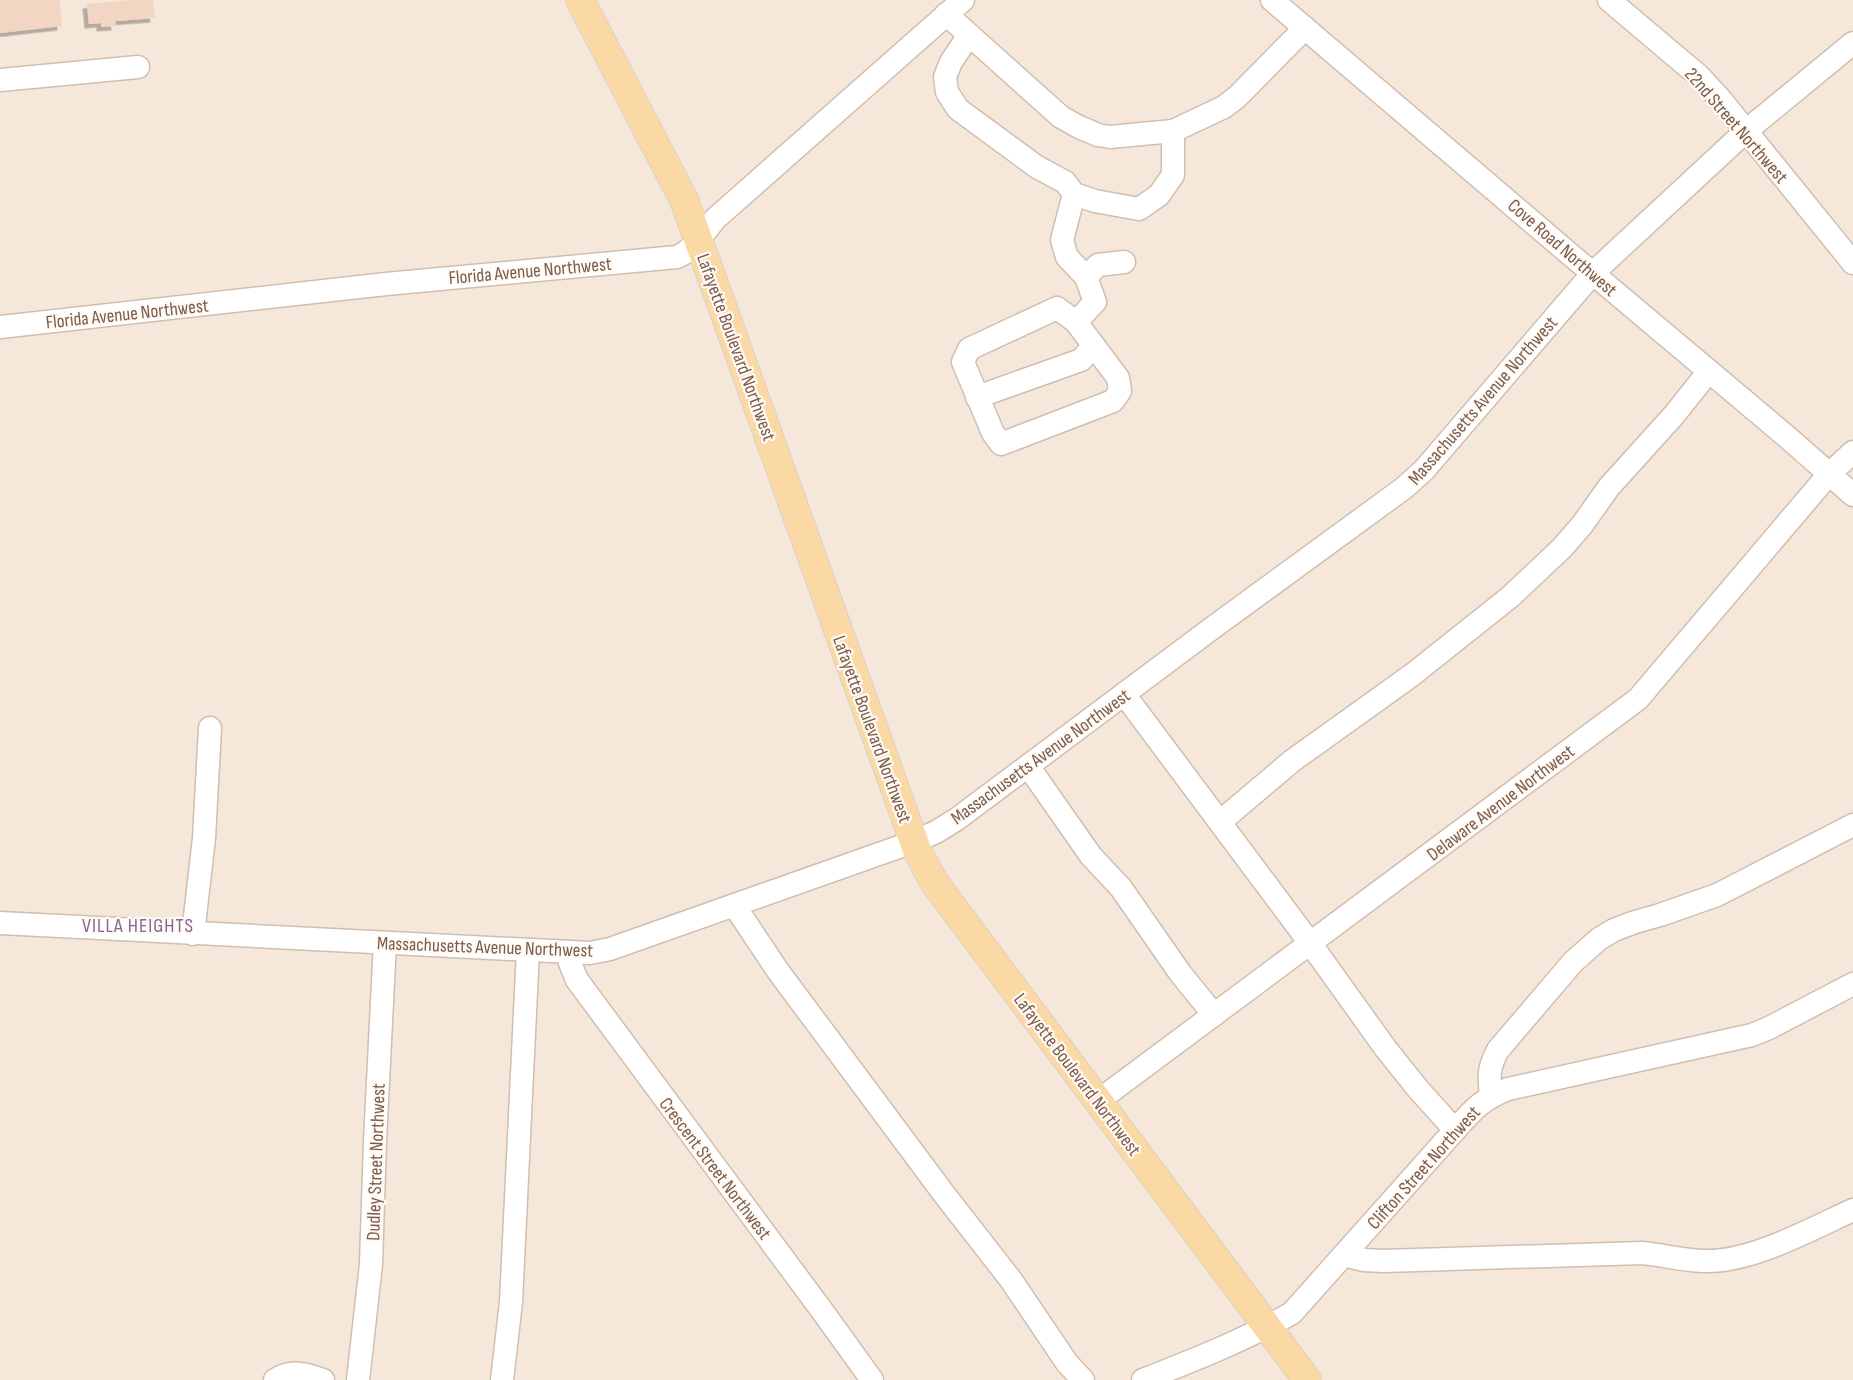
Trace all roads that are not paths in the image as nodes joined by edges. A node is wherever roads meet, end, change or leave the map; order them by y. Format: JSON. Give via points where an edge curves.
{"nodes":[{"id":1,"x":580,"y":0,"type":"edge"},
{"id":2,"x":1272,"y":0,"type":"edge"},
{"id":3,"x":1609,"y":0,"type":"edge"},
{"id":4,"x":954,"y":7,"type":"edge"},
{"id":5,"x":1304,"y":28,"type":"junction"},
{"id":6,"x":969,"y":35,"type":"junction"},
{"id":7,"x":1853,"y":43,"type":"edge"},
{"id":8,"x":138,"y":67,"type":"dead end"},
{"id":9,"x":0,"y":80,"type":"edge"},
{"id":10,"x":1173,"y":131,"type":"junction"},
{"id":11,"x":1746,"y":131,"type":"junction"},
{"id":12,"x":1074,"y":194,"type":"junction"},
{"id":13,"x":699,"y":238,"type":"junction"},
{"id":14,"x":1124,"y":262,"type":"dead end"},
{"id":15,"x":1853,"y":263,"type":"edge"},
{"id":16,"x":1593,"y":273,"type":"junction"},
{"id":17,"x":1086,"y":277,"type":"junction"},
{"id":18,"x":1076,"y":322,"type":"junction"},
{"id":19,"x":0,"y":327,"type":"edge"},
{"id":20,"x":1094,"y":346,"type":"junction"},
{"id":21,"x":1709,"y":370,"type":"junction"},
{"id":22,"x":977,"y":397,"type":"junction"},
{"id":23,"x":1853,"y":452,"type":"edge"},
{"id":24,"x":1828,"y":474,"type":"junction"},
{"id":25,"x":1853,"y":495,"type":"edge"},
{"id":26,"x":1124,"y":694,"type":"junction"},
{"id":27,"x":210,"y":728,"type":"dead end"},
{"id":28,"x":1028,"y":766,"type":"junction"},
{"id":29,"x":1220,"y":822,"type":"junction"},
{"id":30,"x":1853,"y":825,"type":"edge"},
{"id":31,"x":913,"y":842,"type":"junction"},
{"id":32,"x":734,"y":905,"type":"junction"},
{"id":33,"x":0,"y":923,"type":"edge"},
{"id":34,"x":193,"y":934,"type":"junction"},
{"id":35,"x":385,"y":943,"type":"junction"},
{"id":36,"x":1310,"y":943,"type":"junction"},
{"id":37,"x":528,"y":950,"type":"junction"},
{"id":38,"x":568,"y":952,"type":"junction"},
{"id":39,"x":1853,"y":984,"type":"edge"},
{"id":40,"x":1214,"y":1015,"type":"junction"},
{"id":41,"x":1491,"y":1096,"type":"junction"},
{"id":42,"x":1098,"y":1100,"type":"junction"},
{"id":43,"x":1455,"y":1130,"type":"junction"},
{"id":44,"x":1853,"y":1210,"type":"edge"},
{"id":45,"x":1344,"y":1255,"type":"junction"},
{"id":46,"x":1268,"y":1328,"type":"junction"},
{"id":47,"x":275,"y":1380,"type":"edge"},
{"id":48,"x":323,"y":1380,"type":"edge"},
{"id":49,"x":358,"y":1380,"type":"edge"},
{"id":50,"x":502,"y":1380,"type":"edge"},
{"id":51,"x":872,"y":1380,"type":"edge"},
{"id":52,"x":1083,"y":1380,"type":"edge"},
{"id":53,"x":1143,"y":1380,"type":"edge"},
{"id":54,"x":1307,"y":1380,"type":"edge"}],
"edges":[{"from":1,"to":13,"type":"main road","name":"Lafayette Boulevard Northwest","via":[[684,200]]},
{"from":2,"to":5,"type":"street","name":"Cove Road Northwest"},
{"from":3,"to":11,"type":"street","name":"22nd Street Northwest","via":[[1699,76]]},
{"from":4,"to":6,"type":"street"},
{"from":4,"to":13,"type":"street","name":"Florida Avenue Northwest","via":[[722,213]]},
{"from":5,"to":10,"type":"street","via":[[1231,102]]},
{"from":5,"to":16,"type":"street","name":"Cove Road Northwest"},
{"from":6,"to":10,"type":"street","via":[[1061,117],[1079,128],[1110,137]]},
{"from":6,"to":12,"type":"street","via":[[945,77],[947,92],[958,109],[1037,168],[1065,182]]},
{"from":7,"to":11,"type":"street","name":"Massachusetts Avenue Northwest"},
{"from":8,"to":9,"type":"street"},
{"from":10,"to":12,"type":"street","via":[[1173,175],[1159,196],[1139,209],[1095,202]]},
{"from":11,"to":15,"type":"street","name":"22nd Street Northwest"},
{"from":11,"to":16,"type":"street","name":"Massachusetts Avenue Northwest"},
{"from":12,"to":17,"type":"street","via":[[1062,240],[1067,257]]},
{"from":13,"to":19,"type":"street","name":"Florida Avenue Northwest","via":[[677,257],[386,284]]},
{"from":13,"to":31,"type":"main road","name":"Lafayette Boulevard Northwest"},
{"from":14,"to":17,"type":"street","via":[[1098,265]]},
{"from":16,"to":21,"type":"street","name":"Cove Road Northwest"},
{"from":16,"to":26,"type":"street","name":"Massachusetts Avenue Northwest","via":[[1424,470],[1404,488]]},
{"from":17,"to":18,"type":"street","via":[[1095,302]]},
{"from":18,"to":20,"type":"street"},
{"from":18,"to":22,"type":"street","via":[[1057,308],[969,350],[963,362]]},
{"from":20,"to":22,"type":"street","via":[[1081,360]]},
{"from":20,"to":22,"type":"street","via":[[1118,378],[1120,392],[1113,401],[1001,444]]},
{"from":21,"to":24,"type":"street","name":"Cove Road Northwest"},
{"from":21,"to":29,"type":"street","via":[[1674,415],[1609,487],[1562,548],[1510,596],[1412,675],[1292,761]]},
{"from":23,"to":24,"type":"street","name":"Delaware Avenue Northwest"},
{"from":24,"to":25,"type":"street","name":"Cove Road Northwest"},
{"from":24,"to":36,"type":"street","name":"Delaware Avenue Northwest","via":[[1638,699]]},
{"from":26,"to":28,"type":"street","name":"Massachusetts Avenue Northwest"},
{"from":26,"to":29,"type":"street"},
{"from":27,"to":34,"type":"street","via":[[204,838]]},
{"from":28,"to":31,"type":"street","name":"Massachusetts Avenue Northwest","via":[[956,820]]},
{"from":28,"to":40,"type":"street","via":[[1091,856],[1121,888],[1180,973]]},
{"from":29,"to":36,"type":"street"},
{"from":30,"to":41,"type":"street","via":[[1717,895],[1635,922],[1599,939],[1573,962],[1498,1050],[1488,1073]]},
{"from":31,"to":32,"type":"street","name":"Massachusetts Avenue Northwest"},
{"from":31,"to":42,"type":"main road","name":"Lafayette Boulevard Northwest","via":[[934,882]]},
{"from":32,"to":38,"type":"street","name":"Massachusetts Avenue Northwest","via":[[610,949]]},
{"from":32,"to":52,"type":"street","via":[[778,971],[1011,1280],[1067,1363]]},
{"from":33,"to":34,"type":"street","name":"Massachusetts Avenue Northwest"},
{"from":34,"to":35,"type":"street","name":"Massachusetts Avenue Northwest"},
{"from":35,"to":37,"type":"street","name":"Massachusetts Avenue Northwest"},
{"from":35,"to":49,"type":"street","name":"Dudley Street Northwest","via":[[371,1264]]},
{"from":36,"to":40,"type":"street","name":"Delaware Avenue Northwest"},
{"from":36,"to":43,"type":"street","via":[[1386,1049]]},
{"from":37,"to":38,"type":"street","name":"Massachusetts Avenue Northwest"},
{"from":37,"to":50,"type":"street","via":[[511,1302]]},
{"from":38,"to":51,"type":"street","name":"Crescent Street Northwest","via":[[577,980]]},
{"from":39,"to":41,"type":"street","name":"Clifton Street Northwest","via":[[1752,1035],[1508,1089]]},
{"from":40,"to":42,"type":"street","name":"Delaware Avenue Northwest"},
{"from":41,"to":43,"type":"street","name":"Clifton Street Northwest"},
{"from":42,"to":46,"type":"main road","name":"Lafayette Boulevard Northwest"},
{"from":43,"to":45,"type":"street","name":"Clifton Street Northwest"},
{"from":44,"to":45,"type":"street","via":[[1756,1252],[1725,1260],[1689,1260],[1642,1253],[1384,1261]]},
{"from":45,"to":46,"type":"street","name":"Clifton Street Northwest","via":[[1300,1306]]},
{"from":46,"to":53,"type":"street","name":"Clifton Street Northwest"},
{"from":46,"to":54,"type":"main road","name":"Lafayette Boulevard Northwest"},
{"from":47,"to":48,"type":"street","via":[[293,1372]]}]}
